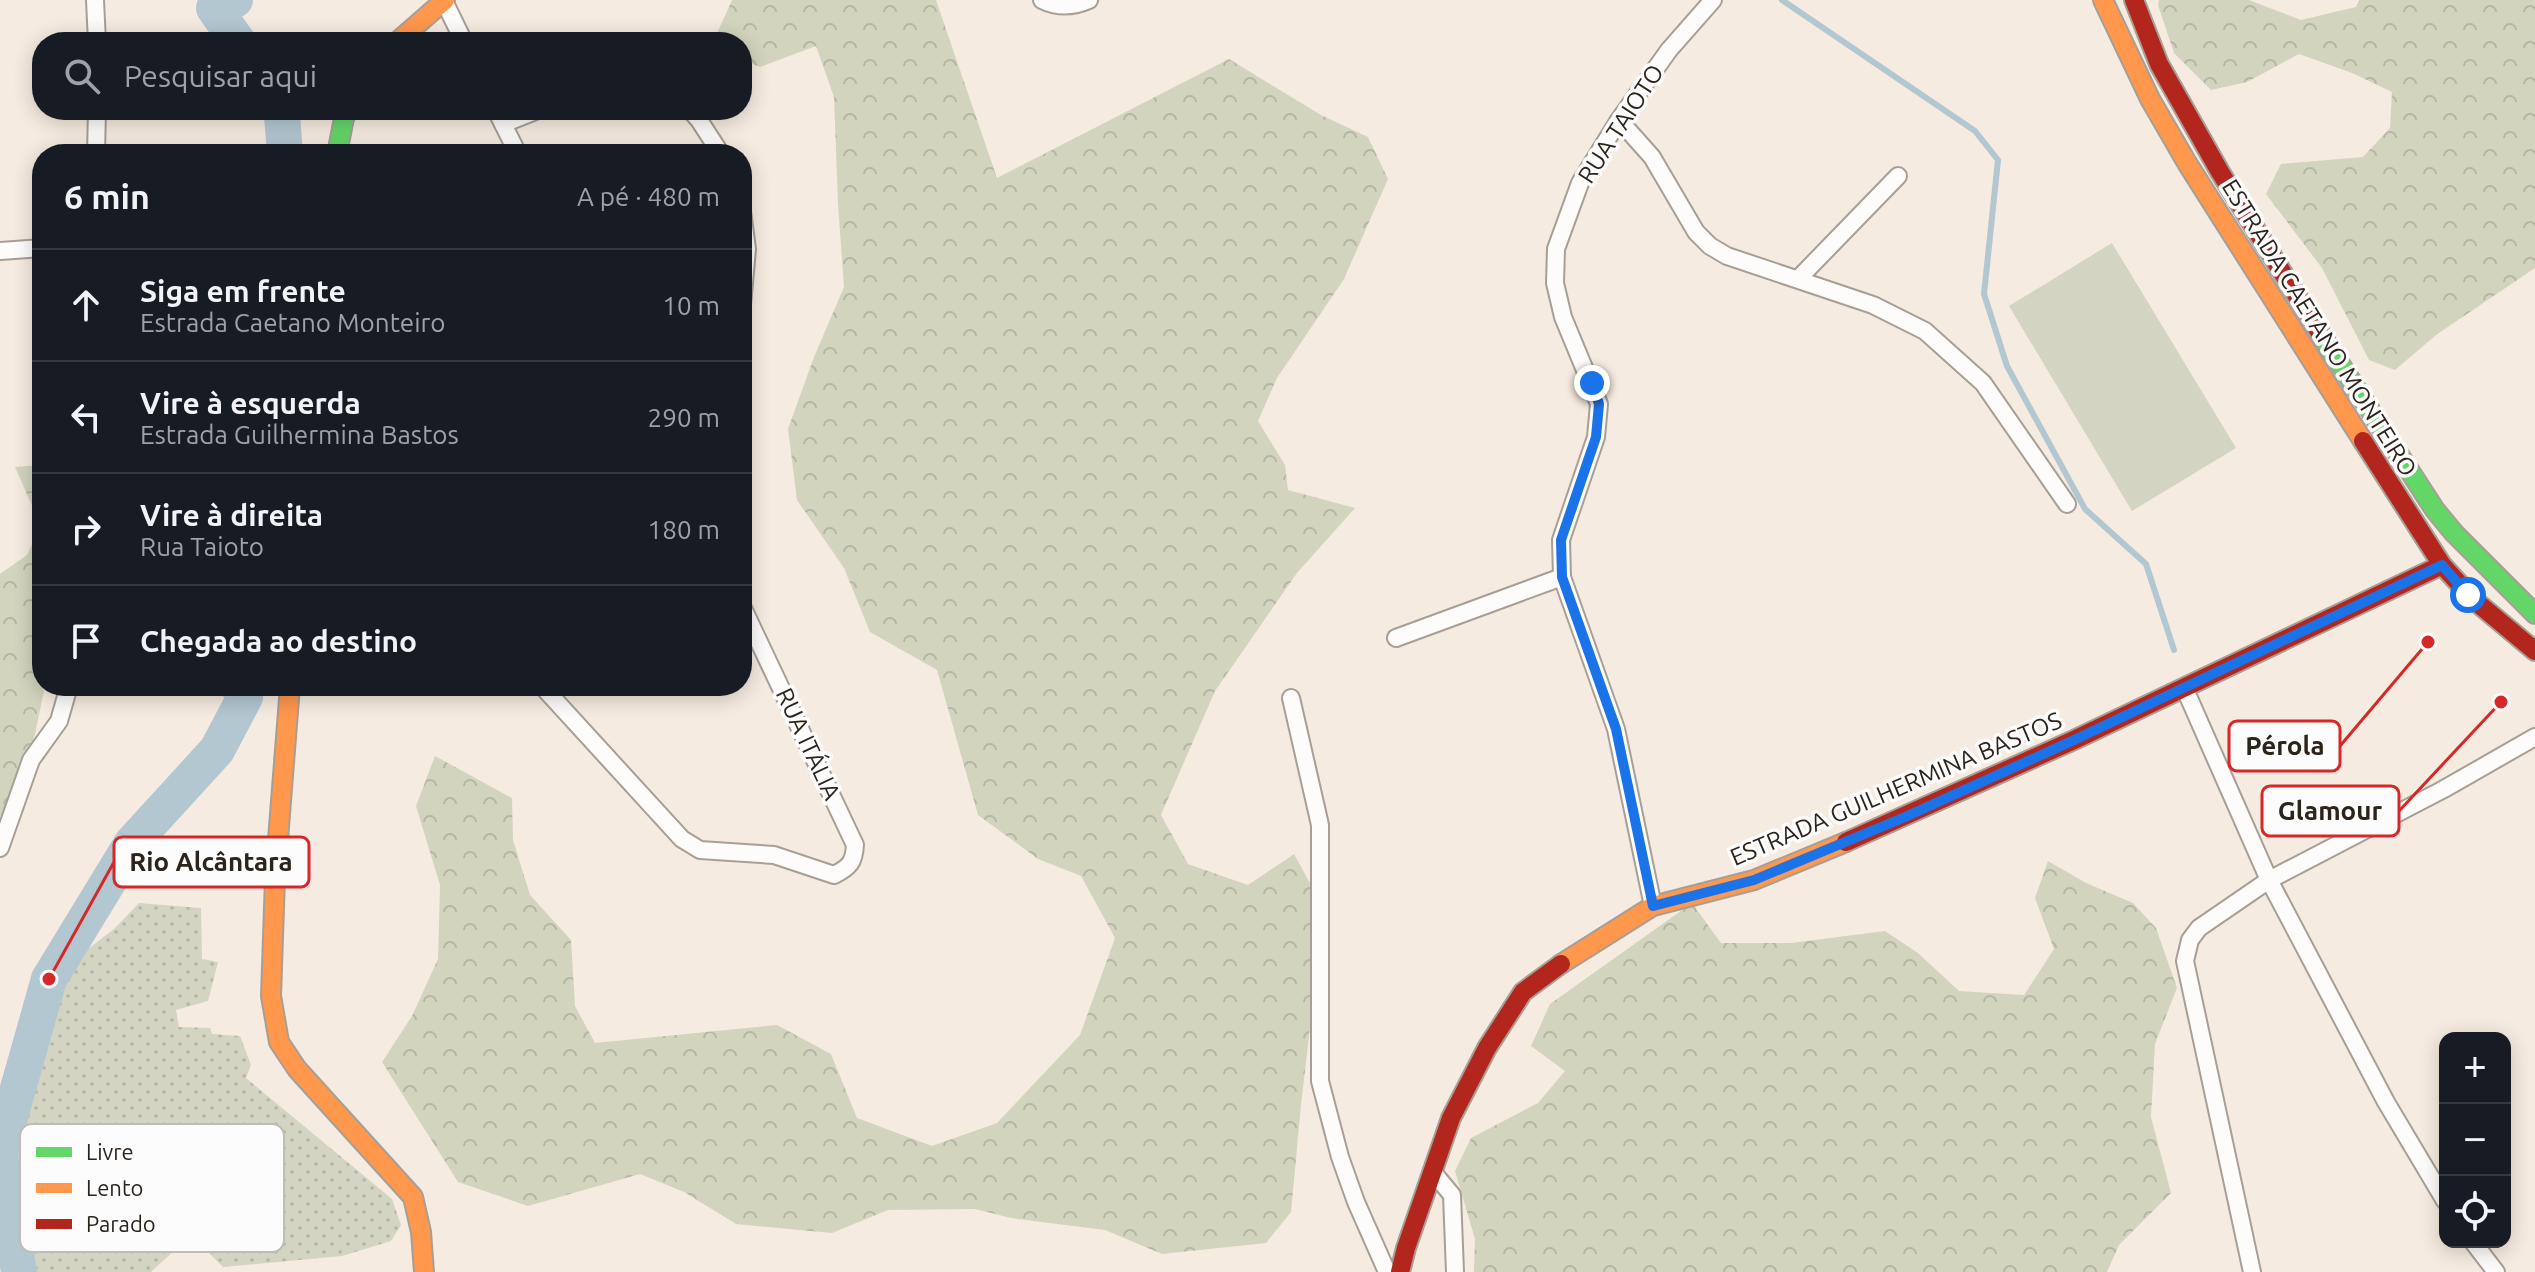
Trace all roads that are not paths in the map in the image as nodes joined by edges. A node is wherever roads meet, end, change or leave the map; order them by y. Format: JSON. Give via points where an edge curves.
{"nodes":[{"id":1,"x":95,"y":0,"type":"edge"},
{"id":2,"x":444,"y":0,"type":"edge"},
{"id":3,"x":1042,"y":0,"type":"edge"},
{"id":4,"x":1089,"y":0,"type":"edge"},
{"id":5,"x":1713,"y":0,"type":"edge"},
{"id":6,"x":2103,"y":0,"type":"edge"},
{"id":7,"x":2134,"y":0,"type":"edge"},
{"id":8,"x":97,"y":32,"type":"edge"},
{"id":9,"x":408,"y":32,"type":"edge"},
{"id":10,"x":459,"y":32,"type":"edge"},
{"id":11,"x":97,"y":120,"type":"edge"},
{"id":12,"x":344,"y":120,"type":"edge"},
{"id":13,"x":501,"y":120,"type":"edge"},
{"id":14,"x":699,"y":120,"type":"edge"},
{"id":15,"x":1619,"y":120,"type":"junction"},
{"id":16,"x":96,"y":144,"type":"edge"},
{"id":17,"x":339,"y":144,"type":"edge"},
{"id":18,"x":513,"y":144,"type":"edge"},
{"id":19,"x":715,"y":144,"type":"edge"},
{"id":20,"x":1898,"y":176,"type":"dead end"},
{"id":21,"x":32,"y":249,"type":"edge"},
{"id":22,"x":0,"y":251,"type":"edge"},
{"id":23,"x":1798,"y":279,"type":"junction"},
{"id":24,"x":2067,"y":504,"type":"dead end"},
{"id":25,"x":2442,"y":565,"type":"junction"},
{"id":26,"x":1562,"y":577,"type":"junction"},
{"id":27,"x":2535,"y":614,"type":"edge"},
{"id":28,"x":752,"y":627,"type":"edge"},
{"id":29,"x":1396,"y":638,"type":"dead end"},
{"id":30,"x":2535,"y":651,"type":"edge"},
{"id":31,"x":2184,"y":687,"type":"junction"},
{"id":32,"x":66,"y":696,"type":"edge"},
{"id":33,"x":289,"y":696,"type":"edge"},
{"id":34,"x":551,"y":696,"type":"edge"},
{"id":35,"x":1291,"y":698,"type":"dead end"},
{"id":36,"x":2535,"y":737,"type":"edge"},
{"id":37,"x":0,"y":848,"type":"edge"},
{"id":38,"x":2269,"y":880,"type":"junction"},
{"id":39,"x":1653,"y":906,"type":"junction"},
{"id":40,"x":1432,"y":1171,"type":"junction"},
{"id":41,"x":2439,"y":1191,"type":"edge"},
{"id":42,"x":2478,"y":1248,"type":"edge"},
{"id":43,"x":424,"y":1272,"type":"edge"},
{"id":44,"x":1387,"y":1272,"type":"edge"},
{"id":45,"x":1400,"y":1272,"type":"edge"},
{"id":46,"x":1455,"y":1272,"type":"edge"},
{"id":47,"x":2252,"y":1272,"type":"edge"},
{"id":48,"x":2496,"y":1272,"type":"edge"}],
"edges":[{"from":1,"to":8,"type":"street"},
{"from":2,"to":9,"type":"street"},
{"from":2,"to":10,"type":"street"},
{"from":3,"to":4,"type":"street","via":[[1076,6]]},
{"from":5,"to":15,"type":"street","name":"RUA TAIOTO"},
{"from":6,"to":25,"type":"street","name":"ESTRADA CAETANO MONTEIRO","via":[[2187,163]]},
{"from":7,"to":27,"type":"street","name":"ESTRADA CAETANO MONTEIRO","via":[[2159,64],[2220,172],[2343,370],[2445,522]]},
{"from":11,"to":16,"type":"street"},
{"from":12,"to":17,"type":"street"},
{"from":13,"to":18,"type":"street"},
{"from":14,"to":19,"type":"street"},
{"from":15,"to":23,"type":"street","via":[[1652,157],[1696,232],[1710,246]]},
{"from":15,"to":26,"type":"street","name":"RUA TAIOTO","via":[[1580,183],[1556,249],[1555,283],[1563,317],[1599,404],[1596,437],[1561,540]]},
{"from":20,"to":23,"type":"street"},
{"from":21,"to":22,"type":"street"},
{"from":23,"to":24,"type":"street","via":[[1873,305],[1925,331],[1983,383]]},
{"from":25,"to":30,"type":"street","name":"ESTRADA CAETANO MONTEIRO"},
{"from":25,"to":31,"type":"street","name":"ESTRADA GUILHERMINA BASTOS"},
{"from":26,"to":29,"type":"street"},
{"from":26,"to":39,"type":"street","name":"RUA TAIOTO","via":[[1616,729]]},
{"from":28,"to":34,"type":"street","name":"RUA ITÁLIA","via":[[855,845],[854,860],[834,875],[774,855],[700,850],[682,839]]},
{"from":31,"to":38,"type":"street"},
{"from":31,"to":39,"type":"street","name":"ESTRADA GUILHERMINA BASTOS","via":[[1905,817],[1754,880]]},
{"from":32,"to":37,"type":"street","via":[[59,721],[31,760]]},
{"from":33,"to":43,"type":"street","via":[[271,996],[279,1042],[297,1069],[413,1197]]},
{"from":35,"to":44,"type":"street","via":[[1320,825],[1320,1081],[1340,1157]]},
{"from":36,"to":38,"type":"street"},
{"from":38,"to":41,"type":"street"},
{"from":38,"to":47,"type":"street","via":[[2199,928],[2185,961]]},
{"from":39,"to":40,"type":"street","name":"ESTRADA GUILHERMINA BASTOS","via":[[1523,992],[1451,1118]]},
{"from":40,"to":45,"type":"street","name":"ESTRADA GUILHERMINA BASTOS"},
{"from":40,"to":46,"type":"street","via":[[1452,1195]]},
{"from":42,"to":48,"type":"street"}]}
